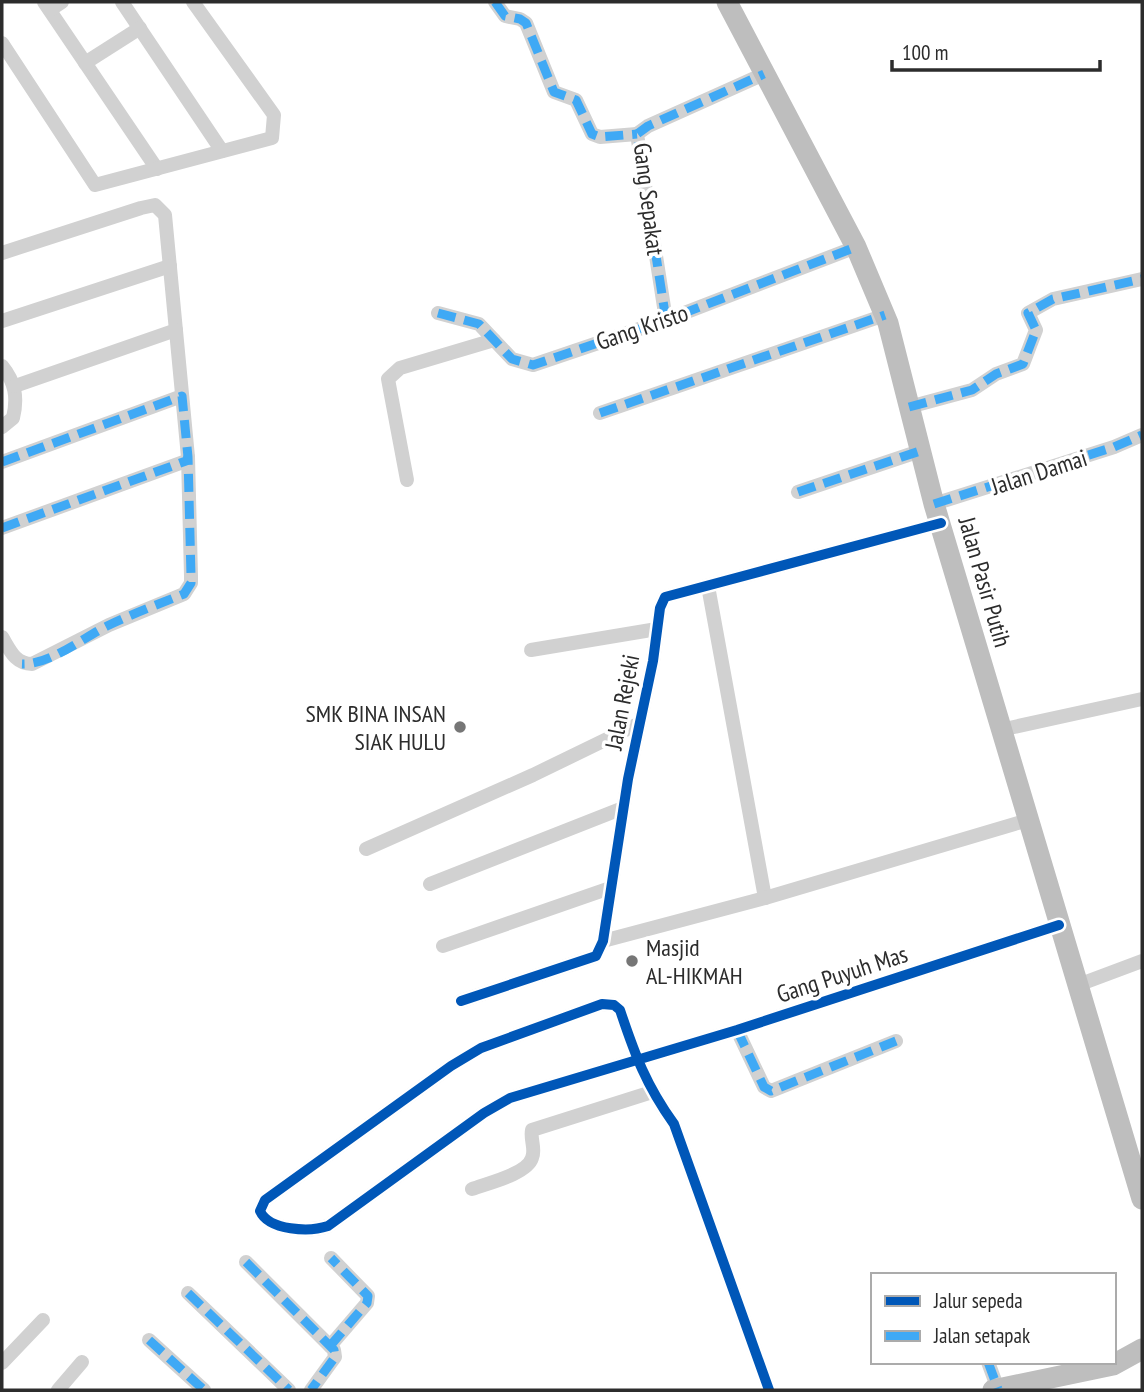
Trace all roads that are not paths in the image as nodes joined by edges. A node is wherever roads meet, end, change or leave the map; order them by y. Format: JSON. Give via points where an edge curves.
{"nodes":[{"id":1,"x":122,"y":2,"type":"edge"},
{"id":2,"x":193,"y":2,"type":"edge"},
{"id":3,"x":495,"y":2,"type":"edge"},
{"id":4,"x":727,"y":2,"type":"edge"},
{"id":5,"x":52,"y":4,"type":"edge"},
{"id":6,"x":140,"y":28,"type":"junction"},
{"id":7,"x":2,"y":43,"type":"edge"},
{"id":8,"x":85,"y":63,"type":"junction"},
{"id":9,"x":764,"y":74,"type":"junction"},
{"id":10,"x":637,"y":134,"type":"junction"},
{"id":11,"x":222,"y":151,"type":"junction"},
{"id":12,"x":156,"y":169,"type":"junction"},
{"id":13,"x":856,"y":247,"type":"junction"},
{"id":14,"x":2,"y":254,"type":"edge"},
{"id":15,"x":170,"y":266,"type":"junction"},
{"id":16,"x":1142,"y":279,"type":"edge"},
{"id":17,"x":438,"y":313,"type":"dead end"},
{"id":18,"x":885,"y":315,"type":"junction"},
{"id":19,"x":666,"y":320,"type":"junction"},
{"id":20,"x":2,"y":321,"type":"edge"},
{"id":21,"x":176,"y":330,"type":"junction"},
{"id":22,"x":494,"y":340,"type":"junction"},
{"id":23,"x":2,"y":366,"type":"edge"},
{"id":24,"x":15,"y":386,"type":"junction"},
{"id":25,"x":182,"y":396,"type":"junction"},
{"id":26,"x":909,"y":407,"type":"junction"},
{"id":27,"x":600,"y":413,"type":"dead end"},
{"id":28,"x":2,"y":427,"type":"edge"},
{"id":29,"x":1142,"y":435,"type":"edge"},
{"id":30,"x":920,"y":450,"type":"junction"},
{"id":31,"x":188,"y":457,"type":"junction"},
{"id":32,"x":2,"y":462,"type":"edge"},
{"id":33,"x":407,"y":480,"type":"dead end"},
{"id":34,"x":798,"y":492,"type":"dead end"},
{"id":35,"x":937,"y":514,"type":"junction"},
{"id":36,"x":2,"y":528,"type":"edge"},
{"id":37,"x":708,"y":586,"type":"junction"},
{"id":38,"x":657,"y":629,"type":"junction"},
{"id":39,"x":2,"y":637,"type":"edge"},
{"id":40,"x":531,"y":650,"type":"dead end"},
{"id":41,"x":1142,"y":699,"type":"edge"},
{"id":42,"x":639,"y":723,"type":"junction"},
{"id":43,"x":1000,"y":730,"type":"junction"},
{"id":44,"x":623,"y":808,"type":"junction"},
{"id":45,"x":1028,"y":820,"type":"junction"},
{"id":46,"x":366,"y":849,"type":"dead end"},
{"id":47,"x":430,"y":884,"type":"dead end"},
{"id":48,"x":610,"y":888,"type":"junction"},
{"id":49,"x":765,"y":898,"type":"junction"},
{"id":50,"x":1059,"y":925,"type":"junction"},
{"id":51,"x":604,"y":941,"type":"junction"},
{"id":52,"x":443,"y":946,"type":"dead end"},
{"id":53,"x":1142,"y":961,"type":"edge"},
{"id":54,"x":1079,"y":985,"type":"junction"},
{"id":55,"x":461,"y":1001,"type":"dead end"},
{"id":56,"x":737,"y":1030,"type":"junction"},
{"id":57,"x":896,"y":1041,"type":"dead end"},
{"id":58,"x":636,"y":1061,"type":"junction"},
{"id":59,"x":652,"y":1092,"type":"junction"},
{"id":60,"x":472,"y":1189,"type":"dead end"},
{"id":61,"x":1142,"y":1199,"type":"edge"},
{"id":62,"x":331,"y":1258,"type":"dead end"},
{"id":63,"x":246,"y":1262,"type":"dead end"},
{"id":64,"x":188,"y":1293,"type":"dead end"},
{"id":65,"x":43,"y":1320,"type":"dead end"},
{"id":66,"x":149,"y":1340,"type":"dead end"},
{"id":67,"x":330,"y":1346,"type":"junction"},
{"id":68,"x":1142,"y":1349,"type":"edge"},
{"id":69,"x":82,"y":1362,"type":"dead end"},
{"id":70,"x":2,"y":1363,"type":"edge"},
{"id":71,"x":1116,"y":1363,"type":"edge"},
{"id":72,"x":989,"y":1364,"type":"edge"},
{"id":73,"x":1115,"y":1364,"type":"edge"},
{"id":74,"x":58,"y":1390,"type":"edge"},
{"id":75,"x":204,"y":1390,"type":"edge"},
{"id":76,"x":289,"y":1390,"type":"edge"},
{"id":77,"x":311,"y":1390,"type":"edge"},
{"id":78,"x":769,"y":1390,"type":"edge"},
{"id":79,"x":996,"y":1390,"type":"edge"}],
"edges":[{"from":1,"to":6,"type":"street"},
{"from":2,"to":11,"type":"street","via":[[274,115],[272,138]]},
{"from":3,"to":10,"type":"street","via":[[505,16],[526,23],[554,92],[576,100],[592,134]]},
{"from":4,"to":9,"type":"highway","name":"Jalan Pasir Putih"},
{"from":5,"to":8,"type":"street"},
{"from":6,"to":8,"type":"street"},
{"from":6,"to":11,"type":"street"},
{"from":7,"to":12,"type":"street","via":[[95,185]]},
{"from":8,"to":12,"type":"street"},
{"from":9,"to":10,"type":"street","name":"Gang Sepakat"},
{"from":9,"to":13,"type":"highway","name":"Jalan Pasir Putih"},
{"from":10,"to":19,"type":"street","name":"Gang Sepakat"},
{"from":11,"to":12,"type":"street"},
{"from":13,"to":18,"type":"highway","name":"Jalan Pasir Putih"},
{"from":13,"to":19,"type":"street","name":"Gang Kristo"},
{"from":14,"to":15,"type":"street","via":[[155,205],[165,215]]},
{"from":15,"to":20,"type":"street"},
{"from":15,"to":21,"type":"street"},
{"from":16,"to":26,"type":"street","via":[[1053,299],[1028,313],[1036,330],[1023,364],[972,390]]},
{"from":17,"to":22,"type":"street","name":"Gang Kristo","via":[[477,322]]},
{"from":18,"to":26,"type":"highway","name":"Jalan Pasir Putih"},
{"from":18,"to":27,"type":"street"},
{"from":19,"to":22,"type":"street","name":"Gang Kristo","via":[[533,365],[512,359]]},
{"from":21,"to":24,"type":"street"},
{"from":21,"to":25,"type":"street"},
{"from":22,"to":33,"type":"street","via":[[401,368],[388,379]]},
{"from":23,"to":24,"type":"street"},
{"from":24,"to":28,"type":"street","via":[[13,418]]},
{"from":25,"to":31,"type":"street"},
{"from":25,"to":32,"type":"street"},
{"from":26,"to":30,"type":"highway","name":"Jalan Pasir Putih"},
{"from":29,"to":35,"type":"street","name":"Jalan Damai"},
{"from":30,"to":34,"type":"street"},
{"from":30,"to":35,"type":"highway","name":"Jalan Pasir Putih"},
{"from":31,"to":36,"type":"street"},
{"from":31,"to":39,"type":"street","via":[[191,583],[184,594],[32,664],[17,660]]},
{"from":35,"to":37,"type":"street","name":"Jalan Rejeki"},
{"from":35,"to":43,"type":"highway","name":"Jalan Pasir Putih"},
{"from":37,"to":38,"type":"street","name":"Jalan Rejeki","via":[[665,597]]},
{"from":37,"to":49,"type":"street"},
{"from":38,"to":40,"type":"street","name":"Jalan Rejeki"},
{"from":38,"to":42,"type":"street","name":"Jalan Rejeki"},
{"from":41,"to":43,"type":"street"},
{"from":42,"to":44,"type":"street","name":"Jalan Rejeki"},
{"from":42,"to":46,"type":"street","name":"Jalan Rejeki"},
{"from":43,"to":45,"type":"highway","name":"Jalan Pasir Putih"},
{"from":44,"to":47,"type":"street"},
{"from":44,"to":48,"type":"street","name":"Jalan Rejeki"},
{"from":45,"to":49,"type":"street"},
{"from":45,"to":50,"type":"highway","name":"Jalan Pasir Putih"},
{"from":48,"to":51,"type":"street","name":"Jalan Rejeki"},
{"from":48,"to":52,"type":"street"},
{"from":49,"to":51,"type":"street"},
{"from":50,"to":54,"type":"highway","name":"Jalan Pasir Putih"},
{"from":50,"to":56,"type":"street","name":"Gang Puyuh Mas"},
{"from":51,"to":55,"type":"street","via":[[592,959]]},
{"from":53,"to":54,"type":"street"},
{"from":54,"to":61,"type":"highway","name":"Jalan Pasir Putih"},
{"from":56,"to":57,"type":"street","via":[[764,1087],[771,1091]]},
{"from":56,"to":58,"type":"street","name":"Gang Puyuh Mas"},
{"from":58,"to":58,"type":"street","name":"Gang Puyuh Mas","via":[[620,1010],[614,1005],[602,1004],[481,1048],[265,1200],[260,1211],[268,1222],[278,1225],[328,1226],[510,1098]]},
{"from":58,"to":59,"type":"street"},
{"from":59,"to":60,"type":"street","via":[[532,1130],[534,1154],[524,1169]]},
{"from":59,"to":78,"type":"street","via":[[674,1125]]},
{"from":62,"to":67,"type":"street","via":[[368,1296]]},
{"from":63,"to":67,"type":"street"},
{"from":64,"to":76,"type":"street"},
{"from":65,"to":70,"type":"street"},
{"from":66,"to":75,"type":"street"},
{"from":67,"to":77,"type":"street","via":[[335,1357]]},
{"from":68,"to":71,"type":"highway"},
{"from":69,"to":74,"type":"street"},
{"from":72,"to":79,"type":"street"},
{"from":73,"to":79,"type":"highway"}]}
